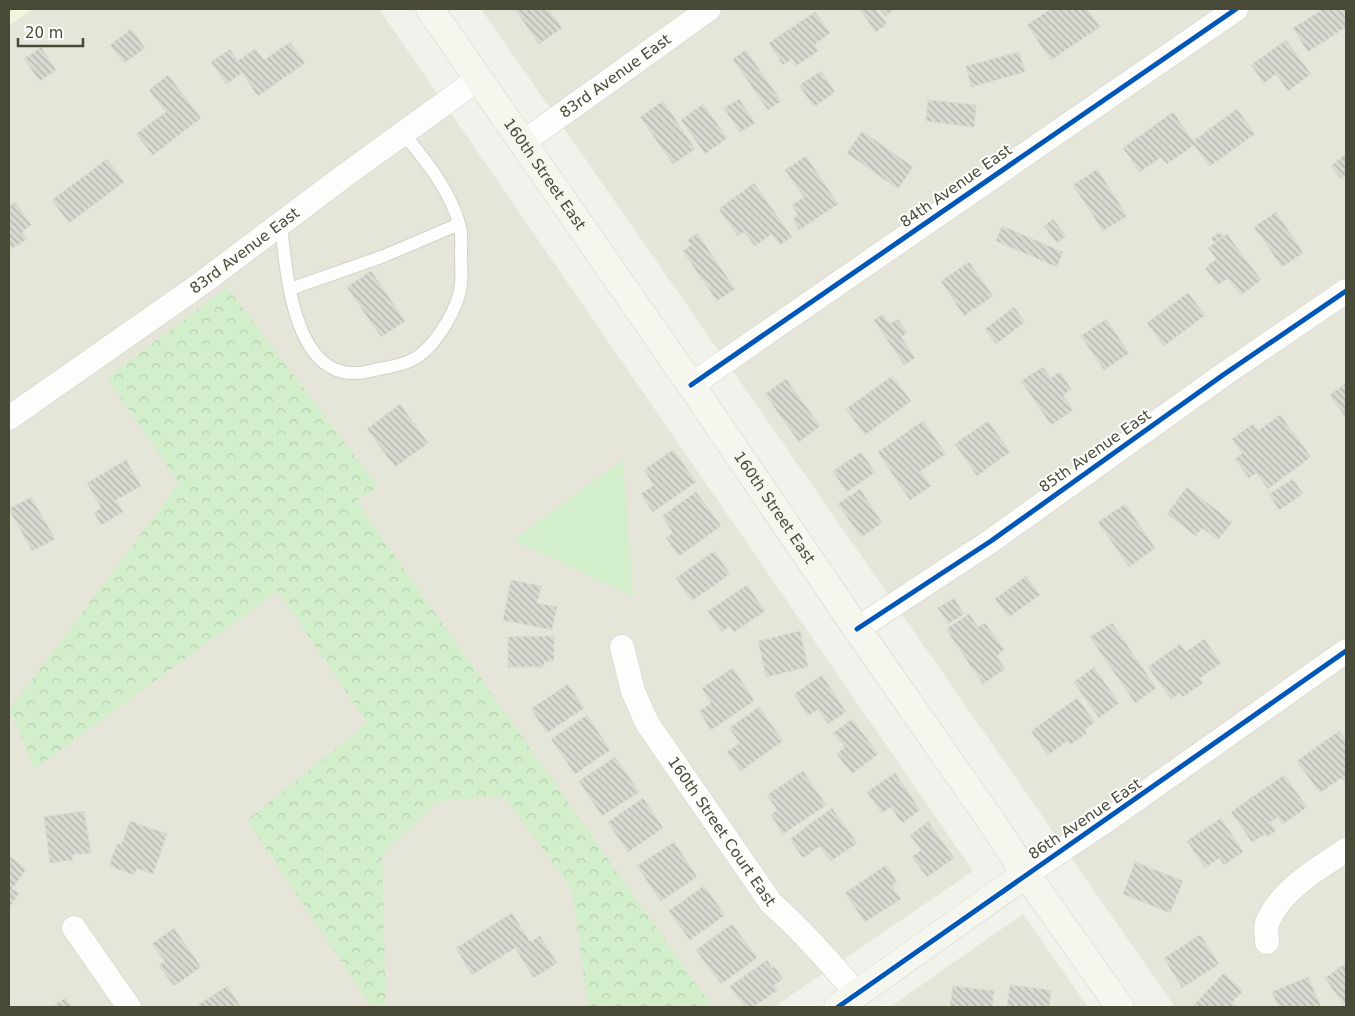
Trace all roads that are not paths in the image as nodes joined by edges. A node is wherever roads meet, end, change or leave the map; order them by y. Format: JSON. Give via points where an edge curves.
{"nodes":[{"id":1,"x":430,"y":9,"type":"edge"},
{"id":2,"x":709,"y":9,"type":"edge"},
{"id":3,"x":1236,"y":9,"type":"edge"},
{"id":4,"x":478,"y":79,"type":"junction"},
{"id":5,"x":403,"y":134,"type":"junction"},
{"id":6,"x":522,"y":142,"type":"junction"},
{"id":7,"x":281,"y":224,"type":"junction"},
{"id":8,"x":459,"y":224,"type":"junction"},
{"id":9,"x":290,"y":289,"type":"junction"},
{"id":10,"x":1346,"y":291,"type":"edge"},
{"id":11,"x":691,"y":385,"type":"junction"},
{"id":12,"x":9,"y":418,"type":"edge"},
{"id":13,"x":857,"y":629,"type":"junction"},
{"id":14,"x":622,"y":647,"type":"dead end"},
{"id":15,"x":1346,"y":651,"type":"edge"},
{"id":16,"x":1346,"y":850,"type":"edge"},
{"id":17,"x":1026,"y":874,"type":"junction"},
{"id":18,"x":74,"y":928,"type":"dead end"},
{"id":19,"x":1267,"y":942,"type":"dead end"},
{"id":20,"x":848,"y":1000,"type":"edge"},
{"id":21,"x":129,"y":1007,"type":"edge"},
{"id":22,"x":1120,"y":1007,"type":"edge"}],
"edges":[{"from":1,"to":4,"type":"main road","name":"160th Street East"},
{"from":2,"to":6,"type":"street","name":"83rd Avenue East"},
{"from":3,"to":11,"type":"street","name":"84th Avenue East"},
{"from":4,"to":5,"type":"street","name":"83rd Avenue East"},
{"from":4,"to":6,"type":"main road","name":"160th Street East"},
{"from":5,"to":7,"type":"street","name":"83rd Avenue East"},
{"from":5,"to":8,"type":"lane","via":[[430,167]]},
{"from":6,"to":11,"type":"main road","name":"160th Street East"},
{"from":7,"to":9,"type":"lane"},
{"from":7,"to":12,"type":"street","name":"83rd Avenue East"},
{"from":8,"to":9,"type":"lane","via":[[384,256]]},
{"from":8,"to":9,"type":"lane","via":[[461,286],[451,315],[432,342],[408,362],[358,374],[330,368],[317,356],[305,336]]},
{"from":10,"to":13,"type":"street","name":"85th Avenue East","via":[[990,541]]},
{"from":11,"to":13,"type":"main road","name":"160th Street East"},
{"from":13,"to":17,"type":"main road","name":"160th Street East"},
{"from":14,"to":20,"type":"street","name":"160th Street Court East","via":[[633,691],[647,723],[771,903],[801,930]]},
{"from":15,"to":17,"type":"street","name":"86th Avenue East"},
{"from":16,"to":19,"type":"street","via":[[1279,901],[1266,924]]},
{"from":17,"to":20,"type":"main road","name":"86th Avenue East"},
{"from":17,"to":22,"type":"main road","name":"160th Street East"},
{"from":18,"to":21,"type":"street"}]}
